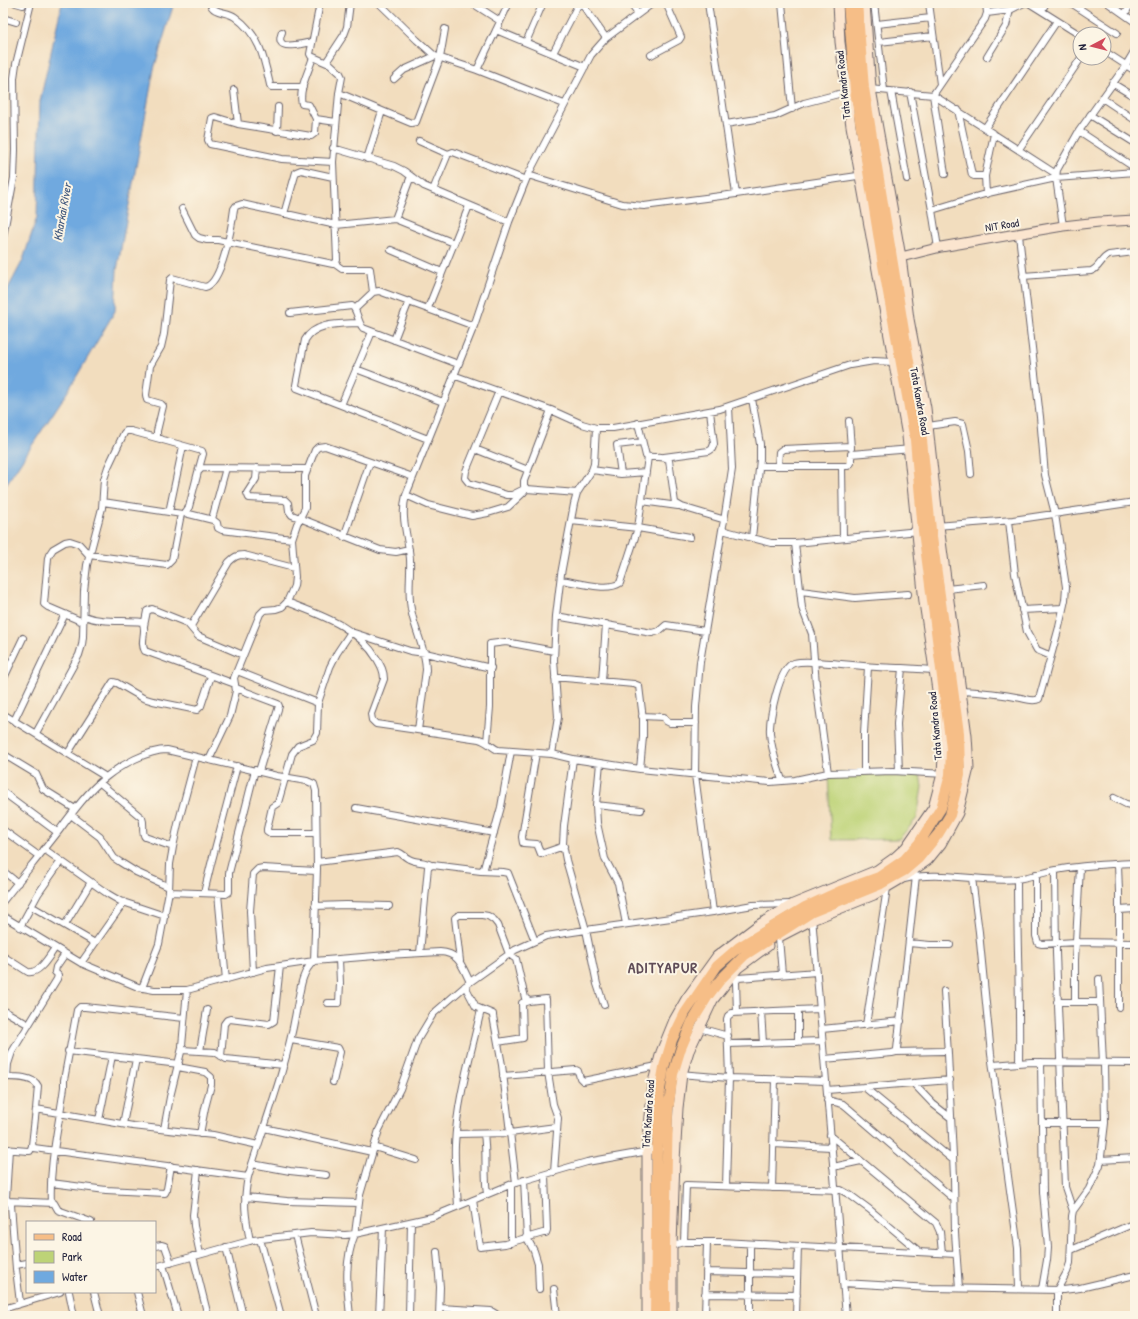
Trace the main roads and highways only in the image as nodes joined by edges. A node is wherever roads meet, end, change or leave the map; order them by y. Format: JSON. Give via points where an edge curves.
{"nodes":[{"id":1,"x":848,"y":3,"type":"edge"},
{"id":2,"x":857,"y":3,"type":"edge"},
{"id":3,"x":859,"y":90,"type":"junction"},
{"id":4,"x":928,"y":529,"type":"junction"},
{"id":5,"x":955,"y":775,"type":"junction"},
{"id":6,"x":810,"y":913,"type":"junction"},
{"id":7,"x":655,"y":1316,"type":"edge"},
{"id":8,"x":665,"y":1316,"type":"edge"}],
"edges":[{"from":1,"to":3,"type":"main road","name":"Tata Kandra Road"},
{"from":2,"to":3,"type":"main road","name":"Tata Kandra Road"},
{"from":3,"to":4,"type":"main road","name":"Tata Kandra Road","via":[[897,259],[922,440]]},
{"from":3,"to":4,"type":"main road","name":"Tata Kandra Road","via":[[856,125],[912,449],[917,510]]},
{"from":4,"to":5,"type":"main road","name":"Tata Kandra Road"},
{"from":5,"to":6,"type":"main road","name":"Tata Kandra Road","via":[[942,808],[919,843],[904,860],[879,877],[840,891]]},
{"from":5,"to":6,"type":"main road","name":"Tata Kandra Road","via":[[950,816],[918,859],[884,886]]},
{"from":6,"to":7,"type":"main road","name":"Tata Kandra Road","via":[[739,947],[716,966],[685,1013],[672,1040],[664,1067],[652,1150]]},
{"from":6,"to":8,"type":"main road","name":"Tata Kandra Road","via":[[745,955],[721,979],[711,998],[692,1022],[681,1048],[678,1074],[668,1111]]}]}
